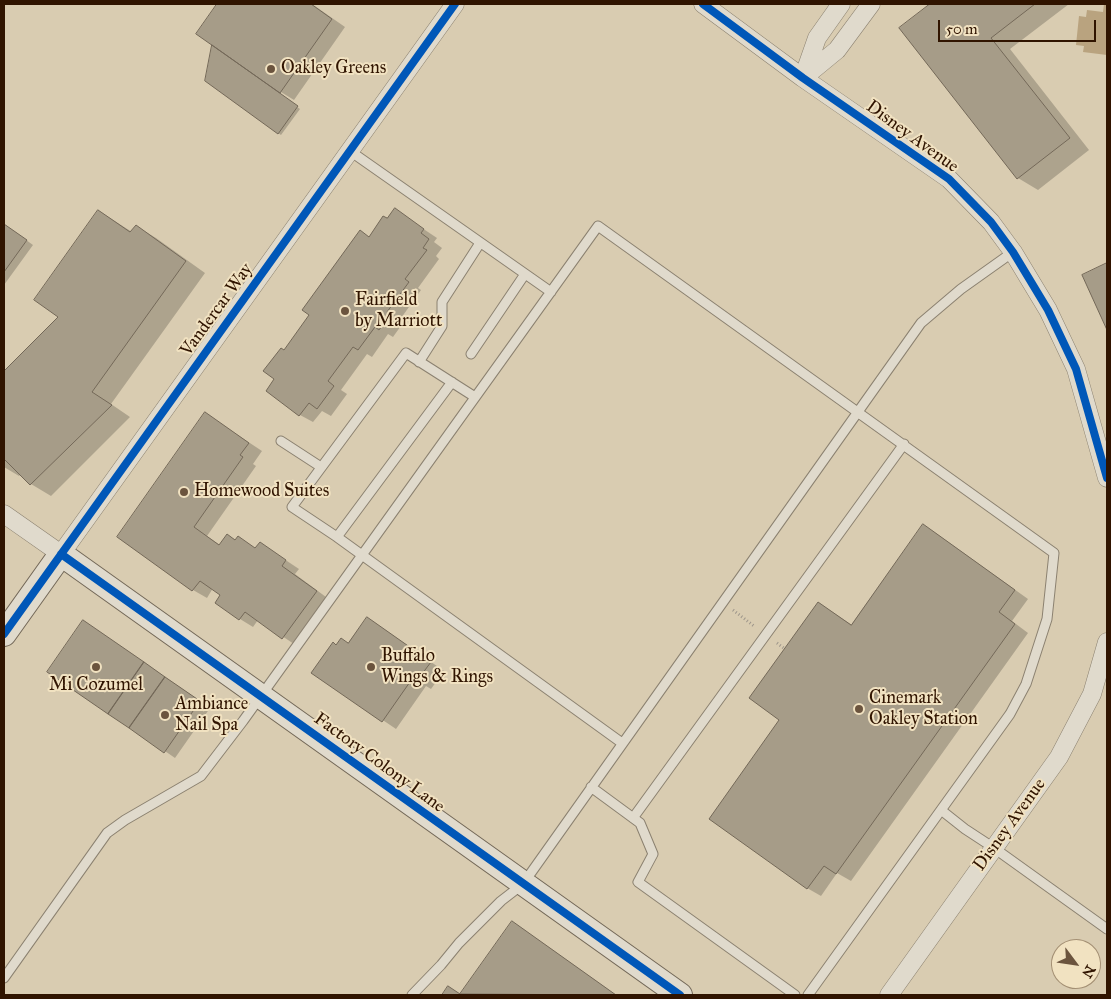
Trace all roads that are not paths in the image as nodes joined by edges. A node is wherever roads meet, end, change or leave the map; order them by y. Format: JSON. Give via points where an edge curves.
{"nodes":[{"id":1,"x":455,"y":4,"type":"edge"},
{"id":2,"x":703,"y":4,"type":"edge"},
{"id":3,"x":841,"y":4,"type":"edge"},
{"id":4,"x":871,"y":4,"type":"edge"},
{"id":5,"x":803,"y":78,"type":"junction"},
{"id":6,"x":350,"y":151,"type":"junction"},
{"id":7,"x":480,"y":242,"type":"junction"},
{"id":8,"x":1013,"y":252,"type":"junction"},
{"id":9,"x":526,"y":274,"type":"junction"},
{"id":10,"x":551,"y":292,"type":"junction"},
{"id":11,"x":471,"y":354,"type":"dead end"},
{"id":12,"x":419,"y":362,"type":"junction"},
{"id":13,"x":452,"y":382,"type":"junction"},
{"id":14,"x":475,"y":397,"type":"junction"},
{"id":15,"x":858,"y":412,"type":"junction"},
{"id":16,"x":281,"y":441,"type":"dead end"},
{"id":17,"x":904,"y":444,"type":"junction"},
{"id":18,"x":321,"y":468,"type":"junction"},
{"id":19,"x":1107,"y":478,"type":"edge"},
{"id":20,"x":4,"y":514,"type":"edge"},
{"id":21,"x":337,"y":537,"type":"junction"},
{"id":22,"x":61,"y":554,"type":"junction"},
{"id":23,"x":362,"y":555,"type":"junction"},
{"id":24,"x":4,"y":634,"type":"edge"},
{"id":25,"x":1107,"y":642,"type":"edge"},
{"id":26,"x":260,"y":697,"type":"junction"},
{"id":27,"x":622,"y":743,"type":"junction"},
{"id":28,"x":590,"y":787,"type":"junction"},
{"id":29,"x":941,"y":810,"type":"junction"},
{"id":30,"x":633,"y":818,"type":"junction"},
{"id":31,"x":994,"y":848,"type":"junction"},
{"id":32,"x":523,"y":884,"type":"junction"},
{"id":33,"x":1107,"y":929,"type":"edge"},
{"id":34,"x":4,"y":978,"type":"edge"},
{"id":35,"x":412,"y":995,"type":"edge"},
{"id":36,"x":680,"y":995,"type":"edge"},
{"id":37,"x":795,"y":995,"type":"edge"},
{"id":38,"x":808,"y":995,"type":"edge"},
{"id":39,"x":889,"y":995,"type":"edge"}],
"edges":[{"from":1,"to":6,"type":"street","name":"Vandercar Way"},
{"from":2,"to":5,"type":"street","name":"Disney Avenue"},
{"from":3,"to":5,"type":"street","via":[[817,38]]},
{"from":4,"to":5,"type":"street","via":[[837,50]]},
{"from":5,"to":8,"type":"street","name":"Disney Avenue","via":[[948,179],[991,222]]},
{"from":6,"to":7,"type":"lane"},
{"from":6,"to":22,"type":"street","name":"Vandercar Way"},
{"from":7,"to":9,"type":"lane"},
{"from":7,"to":12,"type":"lane","via":[[442,302],[442,326]]},
{"from":8,"to":15,"type":"lane","via":[[921,323]]},
{"from":8,"to":19,"type":"street","name":"Disney Avenue","via":[[1048,310],[1076,369]]},
{"from":9,"to":10,"type":"lane"},
{"from":9,"to":11,"type":"lane"},
{"from":10,"to":14,"type":"lane"},
{"from":10,"to":15,"type":"lane","via":[[598,226]]},
{"from":12,"to":13,"type":"lane"},
{"from":12,"to":18,"type":"lane","via":[[406,353]]},
{"from":13,"to":14,"type":"lane"},
{"from":13,"to":21,"type":"lane"},
{"from":14,"to":23,"type":"lane"},
{"from":15,"to":17,"type":"lane"},
{"from":15,"to":27,"type":"lane"},
{"from":16,"to":18,"type":"lane"},
{"from":17,"to":29,"type":"lane","via":[[1054,553],[1047,619],[1026,684],[1010,714]]},
{"from":17,"to":30,"type":"lane"},
{"from":18,"to":21,"type":"lane","via":[[292,508]]},
{"from":20,"to":22,"type":"street","name":"Factory Colony Lane"},
{"from":21,"to":23,"type":"lane"},
{"from":22,"to":24,"type":"street","name":"Vandercar Way"},
{"from":22,"to":26,"type":"street","name":"Factory Colony Lane"},
{"from":23,"to":26,"type":"lane"},
{"from":23,"to":27,"type":"lane"},
{"from":25,"to":31,"type":"street","name":"Disney Avenue","via":[[1092,694],[1059,757]]},
{"from":26,"to":32,"type":"street","name":"Factory Colony Lane"},
{"from":26,"to":34,"type":"lane","via":[[200,776],[107,833]]},
{"from":27,"to":28,"type":"lane"},
{"from":28,"to":30,"type":"lane"},
{"from":28,"to":32,"type":"lane"},
{"from":29,"to":31,"type":"lane"},
{"from":29,"to":38,"type":"lane"},
{"from":30,"to":37,"type":"lane","via":[[640,823],[653,854],[638,882]]},
{"from":31,"to":33,"type":"lane"},
{"from":31,"to":39,"type":"street","name":"Disney Avenue"},
{"from":32,"to":35,"type":"lane","via":[[459,943]]},
{"from":32,"to":36,"type":"street","name":"Factory Colony Lane"}]}
